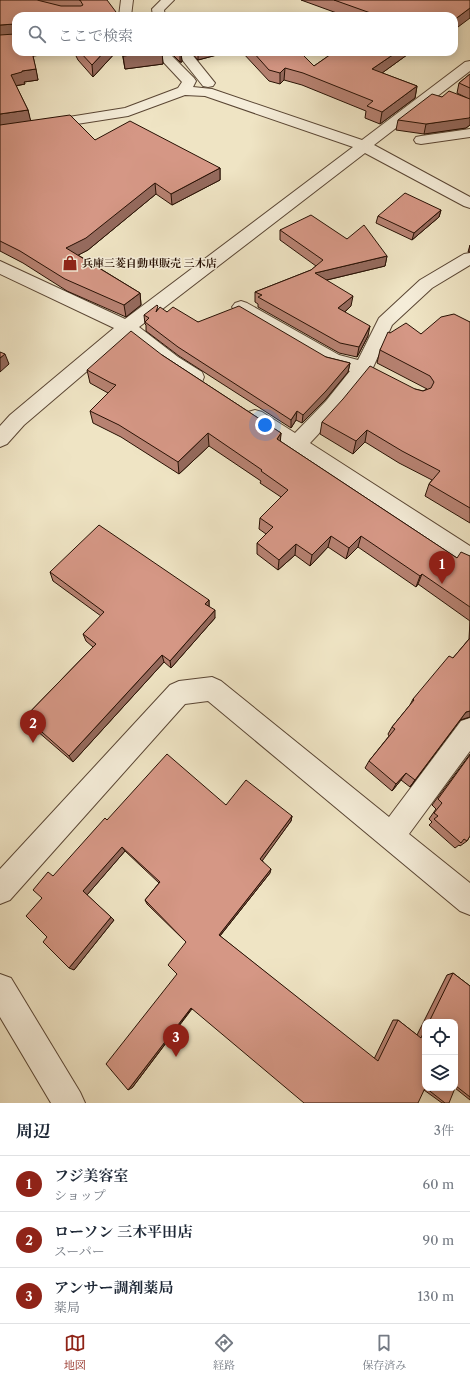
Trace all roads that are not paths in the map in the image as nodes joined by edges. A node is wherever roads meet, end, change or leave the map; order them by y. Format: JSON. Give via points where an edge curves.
{"nodes":[{"id":1,"x":127,"y":0,"type":"edge"},
{"id":2,"x":168,"y":0,"type":"edge"},
{"id":3,"x":126,"y":12,"type":"edge"},
{"id":4,"x":158,"y":12,"type":"edge"},
{"id":5,"x":165,"y":56,"type":"edge"},
{"id":6,"x":186,"y":56,"type":"edge"},
{"id":7,"x":470,"y":65,"type":"edge"},
{"id":8,"x":184,"y":91,"type":"junction"},
{"id":9,"x":437,"y":91,"type":"junction"},
{"id":10,"x":207,"y":92,"type":"junction"},
{"id":11,"x":450,"y":97,"type":"edge"},
{"id":12,"x":0,"y":132,"type":"edge"},
{"id":13,"x":470,"y":133,"type":"edge"},
{"id":14,"x":422,"y":140,"type":"dead end"},
{"id":15,"x":364,"y":146,"type":"junction"},
{"id":16,"x":470,"y":203,"type":"edge"},
{"id":17,"x":470,"y":258,"type":"edge"},
{"id":18,"x":0,"y":267,"type":"edge"},
{"id":19,"x":241,"y":307,"type":"edge"},
{"id":20,"x":127,"y":327,"type":"junction"},
{"id":21,"x":371,"y":371,"type":"junction"},
{"id":22,"x":211,"y":388,"type":"edge"},
{"id":23,"x":237,"y":405,"type":"edge"},
{"id":24,"x":0,"y":439,"type":"edge"},
{"id":25,"x":297,"y":444,"type":"junction"},
{"id":26,"x":470,"y":558,"type":"edge"},
{"id":27,"x":470,"y":730,"type":"edge"},
{"id":28,"x":391,"y":836,"type":"junction"},
{"id":29,"x":0,"y":890,"type":"edge"},
{"id":30,"x":470,"y":901,"type":"edge"},
{"id":31,"x":0,"y":989,"type":"edge"},
{"id":32,"x":69,"y":1103,"type":"edge"}],
"edges":[{"from":1,"to":3,"type":"street"},
{"from":2,"to":4,"type":"street","via":[[158,9]]},
{"from":5,"to":8,"type":"street","via":[[189,81]]},
{"from":6,"to":10,"type":"street","via":[[211,86]]},
{"from":7,"to":9,"type":"street"},
{"from":8,"to":10,"type":"street"},
{"from":8,"to":12,"type":"street","via":[[128,112]]},
{"from":9,"to":11,"type":"street"},
{"from":9,"to":15,"type":"street"},
{"from":10,"to":15,"type":"street"},
{"from":13,"to":14,"type":"street"},
{"from":15,"to":16,"type":"street"},
{"from":15,"to":20,"type":"street"},
{"from":17,"to":21,"type":"street","via":[[426,284],[385,322]]},
{"from":18,"to":20,"type":"street"},
{"from":19,"to":21,"type":"street","via":[[332,360]]},
{"from":20,"to":22,"type":"street","via":[[171,362]]},
{"from":20,"to":24,"type":"street","via":[[17,420]]},
{"from":21,"to":25,"type":"street"},
{"from":23,"to":25,"type":"street"},
{"from":25,"to":26,"type":"street"},
{"from":27,"to":28,"type":"street"},
{"from":28,"to":29,"type":"street","via":[[212,689],[179,693]]},
{"from":28,"to":30,"type":"street"},
{"from":31,"to":32,"type":"street"}]}
